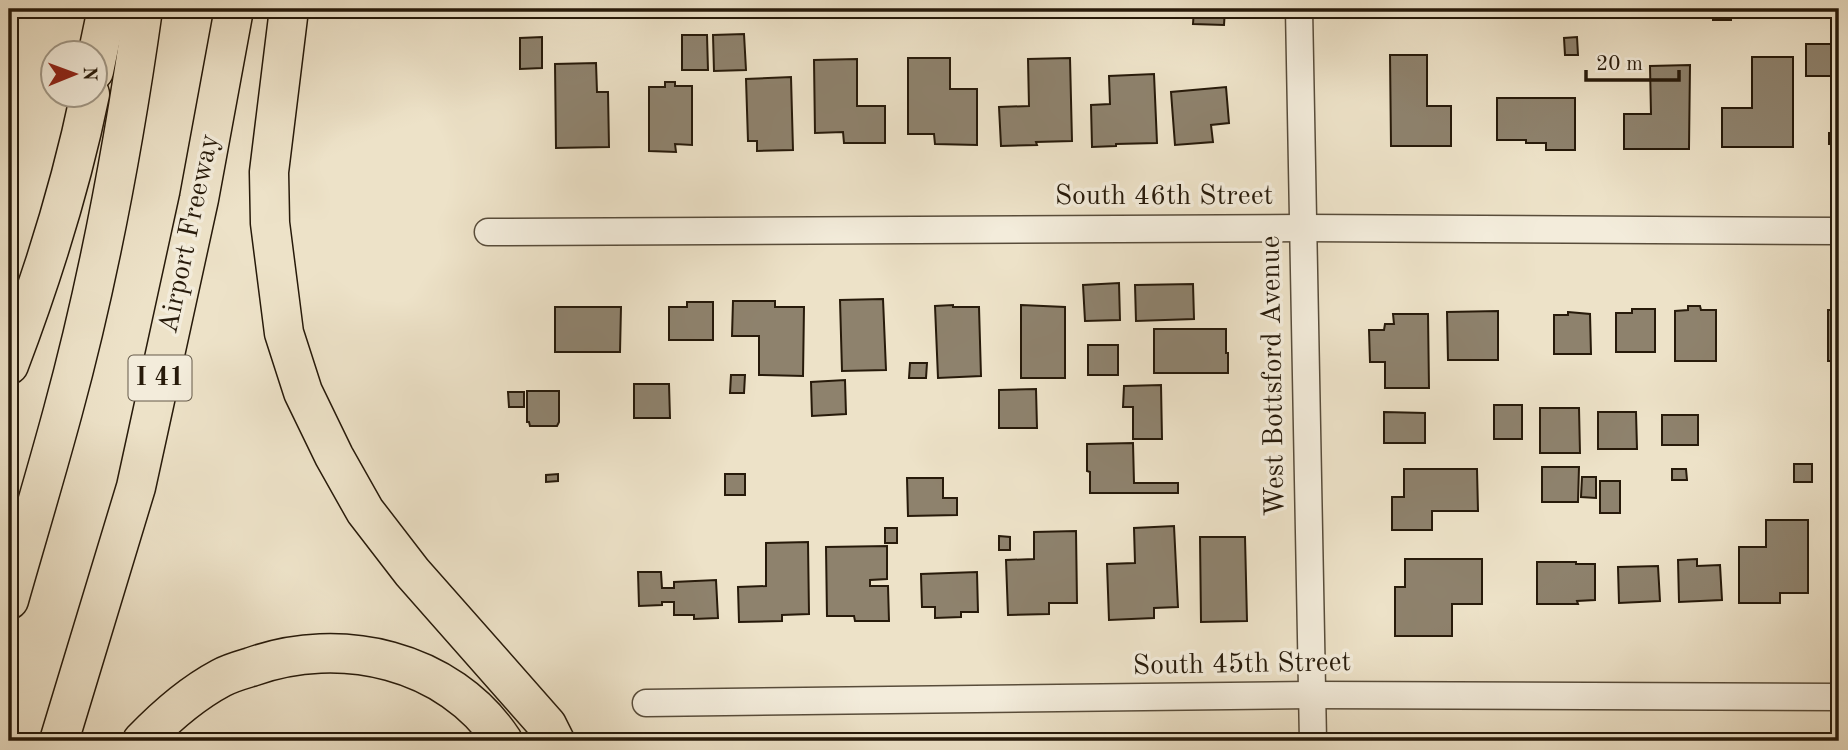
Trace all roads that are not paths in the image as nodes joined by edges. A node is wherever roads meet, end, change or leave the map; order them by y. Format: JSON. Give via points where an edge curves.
{"nodes":[{"id":1,"x":107,"y":9,"type":"edge"},
{"id":2,"x":143,"y":9,"type":"edge"},
{"id":3,"x":234,"y":9,"type":"edge"},
{"id":4,"x":289,"y":9,"type":"edge"},
{"id":5,"x":1299,"y":9,"type":"edge"},
{"id":6,"x":101,"y":38,"type":"edge"},
{"id":7,"x":87,"y":108,"type":"edge"},
{"id":8,"x":1303,"y":228,"type":"junction"},
{"id":9,"x":1839,"y":231,"type":"edge"},
{"id":10,"x":488,"y":232,"type":"dead end"},
{"id":11,"x":9,"y":365,"type":"edge"},
{"id":12,"x":9,"y":600,"type":"edge"},
{"id":13,"x":1312,"y":695,"type":"junction"},
{"id":14,"x":1839,"y":697,"type":"edge"},
{"id":15,"x":646,"y":704,"type":"dead end"},
{"id":16,"x":59,"y":741,"type":"edge"},
{"id":17,"x":142,"y":741,"type":"edge"},
{"id":18,"x":503,"y":741,"type":"edge"},
{"id":19,"x":555,"y":741,"type":"edge"},
{"id":20,"x":1313,"y":741,"type":"edge"}],
"edges":[{"from":1,"to":6,"type":"highway"},
{"from":2,"to":12,"type":"highway","via":[[99,261],[64,410]]},
{"from":3,"to":16,"type":"highway","name":"Airport Freeway","number":"I 41","via":[[200,199],[135,487]]},
{"from":4,"to":19,"type":"highway","via":[[269,172],[270,223],[284,333],[303,392],[365,511],[412,572],[547,725]]},
{"from":5,"to":8,"type":"street","name":"West Bottsford Avenue"},
{"from":7,"to":11,"type":"highway","via":[[62,207]]},
{"from":8,"to":9,"type":"street","name":"South 46th Street"},
{"from":8,"to":10,"type":"street","name":"South 46th Street"},
{"from":8,"to":13,"type":"street","name":"West Bottsford Avenue"},
{"from":13,"to":14,"type":"street","name":"South 45th Street"},
{"from":13,"to":15,"type":"street","name":"South 45th Street"},
{"from":13,"to":20,"type":"street","name":"West Bottsford Avenue"},
{"from":17,"to":18,"type":"highway","via":[[163,719],[222,677],[290,655],[326,653],[390,660],[443,683],[472,704]]}]}
